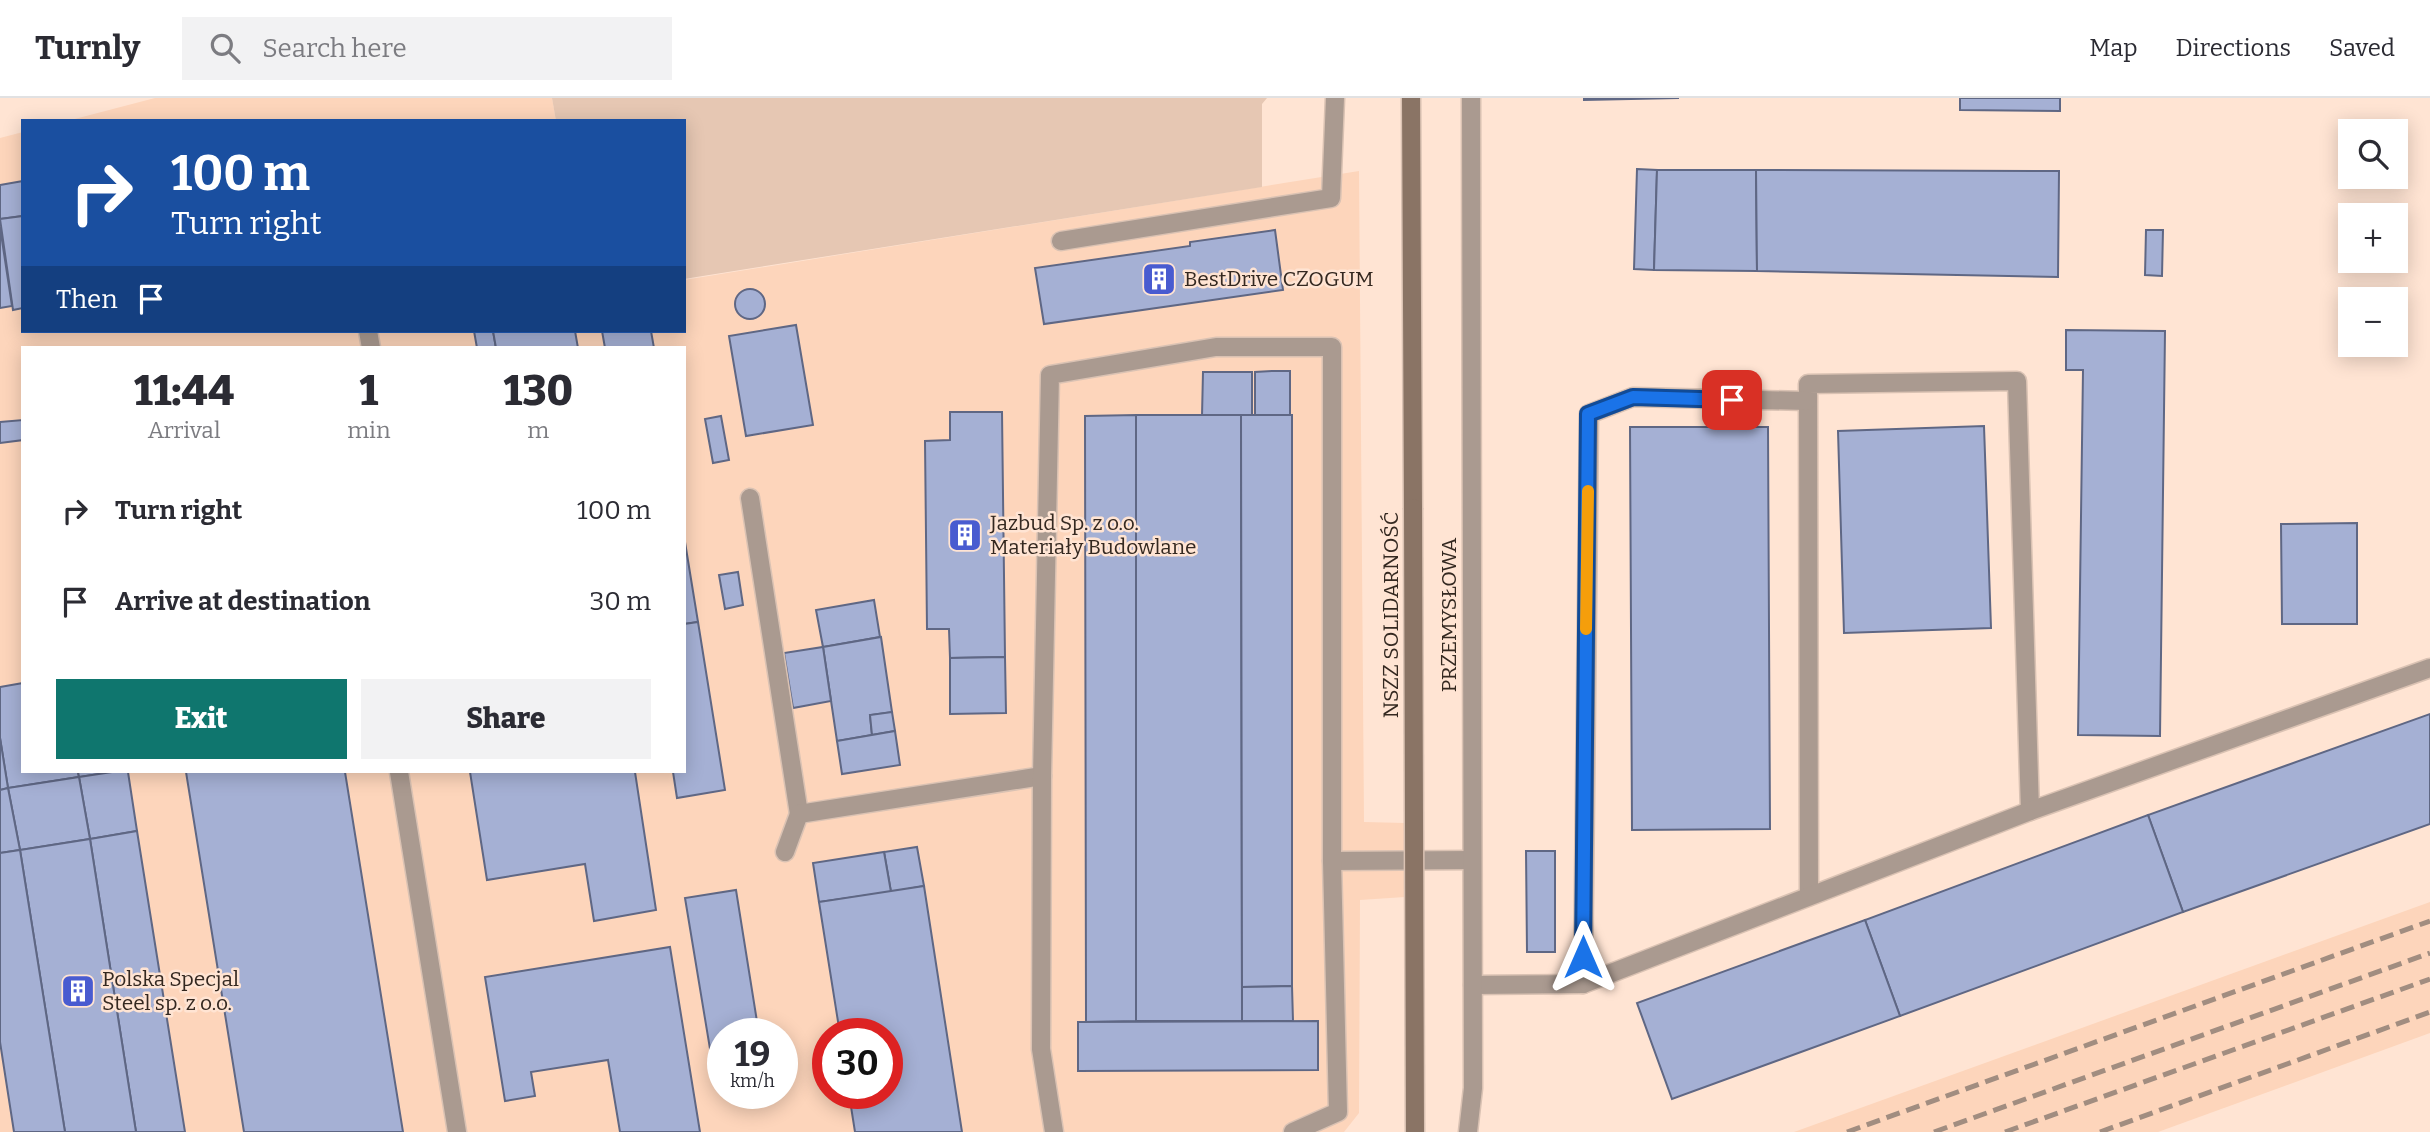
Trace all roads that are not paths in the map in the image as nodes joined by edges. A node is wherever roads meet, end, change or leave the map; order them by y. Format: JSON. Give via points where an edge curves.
{"nodes":[{"id":1,"x":1335,"y":98,"type":"edge"},
{"id":2,"x":1411,"y":98,"type":"edge"},
{"id":3,"x":1471,"y":98,"type":"edge"},
{"id":4,"x":1061,"y":241,"type":"dead end"},
{"id":5,"x":1807,"y":401,"type":"junction"},
{"id":6,"x":750,"y":498,"type":"dead end"},
{"id":7,"x":2430,"y":668,"type":"edge"},
{"id":8,"x":399,"y":773,"type":"edge"},
{"id":9,"x":1042,"y":776,"type":"junction"},
{"id":10,"x":2030,"y":811,"type":"junction"},
{"id":11,"x":799,"y":814,"type":"junction"},
{"id":12,"x":785,"y":852,"type":"dead end"},
{"id":13,"x":1472,"y":860,"type":"junction"},
{"id":14,"x":1332,"y":861,"type":"junction"},
{"id":15,"x":1809,"y":896,"type":"junction"},
{"id":16,"x":1583,"y":984,"type":"junction"},
{"id":17,"x":1473,"y":985,"type":"junction"},
{"id":18,"x":457,"y":1132,"type":"edge"},
{"id":19,"x":1054,"y":1132,"type":"edge"},
{"id":20,"x":1293,"y":1132,"type":"edge"},
{"id":21,"x":1415,"y":1132,"type":"edge"},
{"id":22,"x":1468,"y":1132,"type":"edge"}],
"edges":[{"from":1,"to":4,"type":"street","via":[[1331,198]]},
{"from":2,"to":21,"type":"main road","name":"NSZZ SOLIDARNOŚĆ","bridge":true},
{"from":3,"to":13,"type":"street","name":"PRZEMYSŁOWA"},
{"from":5,"to":10,"type":"street","via":[[1808,384],[2017,381]]},
{"from":5,"to":15,"type":"street"},
{"from":5,"to":16,"type":"street","via":[[1633,397],[1588,414]]},
{"from":6,"to":11,"type":"street"},
{"from":7,"to":10,"type":"street"},
{"from":8,"to":18,"type":"street"},
{"from":9,"to":11,"type":"street"},
{"from":9,"to":14,"type":"street","via":[[1050,375],[1216,347],[1332,347]]},
{"from":9,"to":19,"type":"street","via":[[1041,1049]]},
{"from":10,"to":15,"type":"street"},
{"from":11,"to":12,"type":"street"},
{"from":13,"to":14,"type":"street"},
{"from":13,"to":17,"type":"street","name":"PRZEMYSŁOWA"},
{"from":14,"to":20,"type":"street","via":[[1338,1112]]},
{"from":15,"to":16,"type":"street"},
{"from":16,"to":17,"type":"street"},
{"from":17,"to":22,"type":"street","name":"PRZEMYSŁOWA","via":[[1473,1088]]}]}
